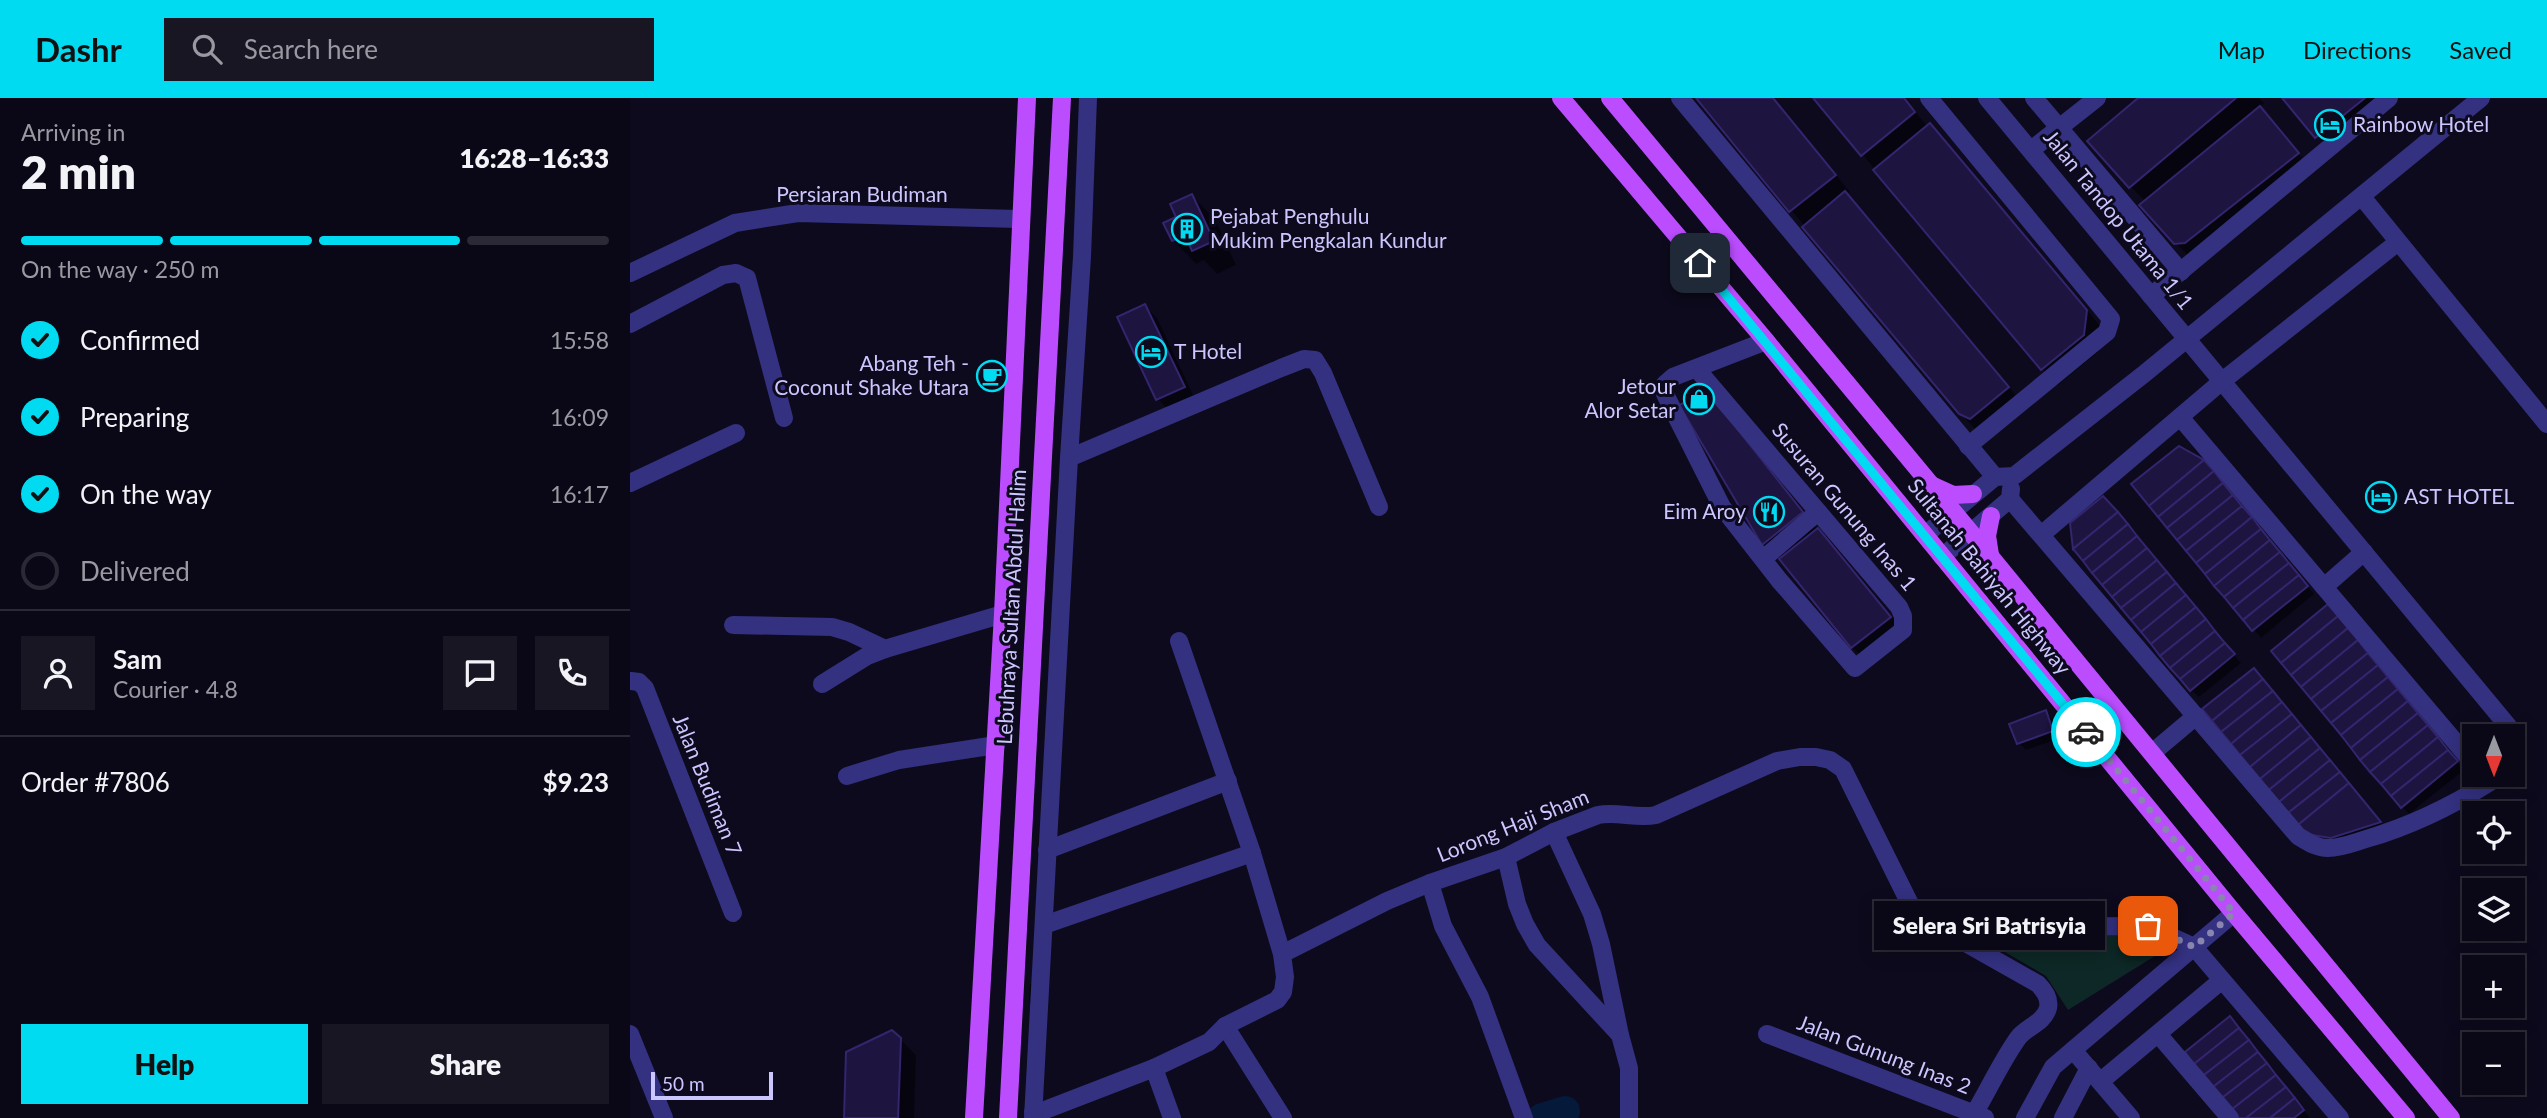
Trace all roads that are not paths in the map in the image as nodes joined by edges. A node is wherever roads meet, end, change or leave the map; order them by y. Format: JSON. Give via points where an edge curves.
{"nodes":[{"id":1,"x":1027,"y":98,"type":"edge"},
{"id":2,"x":1062,"y":98,"type":"edge"},
{"id":3,"x":1088,"y":98,"type":"edge"},
{"id":4,"x":1561,"y":98,"type":"edge"},
{"id":5,"x":1610,"y":98,"type":"edge"},
{"id":6,"x":1680,"y":98,"type":"edge"},
{"id":7,"x":1929,"y":98,"type":"edge"},
{"id":8,"x":1987,"y":98,"type":"edge"},
{"id":9,"x":2034,"y":98,"type":"edge"},
{"id":10,"x":2096,"y":98,"type":"edge"},
{"id":11,"x":2389,"y":98,"type":"edge"},
{"id":12,"x":2481,"y":98,"type":"edge"},
{"id":13,"x":2059,"y":128,"type":"junction"},
{"id":14,"x":2031,"y":150,"type":"junction"},
{"id":15,"x":2362,"y":197,"type":"junction"},
{"id":16,"x":1021,"y":219,"type":"junction"},
{"id":17,"x":2398,"y":242,"type":"junction"},
{"id":18,"x":2180,"y":272,"type":"junction"},
{"id":19,"x":630,"y":273,"type":"edge"},
{"id":20,"x":2151,"y":296,"type":"junction"},
{"id":21,"x":630,"y":324,"type":"edge"},
{"id":22,"x":2186,"y":339,"type":"junction"},
{"id":23,"x":1766,"y":341,"type":"junction"},
{"id":24,"x":1696,"y":368,"type":"junction"},
{"id":25,"x":2221,"y":382,"type":"junction"},
{"id":26,"x":2180,"y":417,"type":"junction"},
{"id":27,"x":784,"y":418,"type":"dead end"},
{"id":28,"x":2547,"y":424,"type":"edge"},
{"id":29,"x":736,"y":433,"type":"dead end"},
{"id":30,"x":1968,"y":446,"type":"junction"},
{"id":31,"x":1069,"y":458,"type":"junction"},
{"id":32,"x":2014,"y":475,"type":"junction"},
{"id":33,"x":1995,"y":477,"type":"junction"},
{"id":34,"x":1926,"y":480,"type":"junction"},
{"id":35,"x":630,"y":483,"type":"edge"},
{"id":36,"x":1973,"y":494,"type":"junction"},
{"id":37,"x":2010,"y":499,"type":"junction"},
{"id":38,"x":1379,"y":507,"type":"dead end"},
{"id":39,"x":1951,"y":511,"type":"junction"},
{"id":40,"x":1818,"y":512,"type":"junction"},
{"id":41,"x":1991,"y":516,"type":"junction"},
{"id":42,"x":1971,"y":533,"type":"junction"},
{"id":43,"x":1925,"y":535,"type":"junction"},
{"id":44,"x":2041,"y":535,"type":"junction"},
{"id":45,"x":2364,"y":552,"type":"junction"},
{"id":46,"x":1990,"y":555,"type":"junction"},
{"id":47,"x":1942,"y":556,"type":"junction"},
{"id":48,"x":1763,"y":559,"type":"junction"},
{"id":49,"x":2324,"y":587,"type":"junction"},
{"id":50,"x":1003,"y":614,"type":"junction"},
{"id":51,"x":733,"y":625,"type":"dead end"},
{"id":52,"x":1179,"y":641,"type":"dead end"},
{"id":53,"x":885,"y":649,"type":"junction"},
{"id":54,"x":631,"y":681,"type":"edge"},
{"id":55,"x":822,"y":684,"type":"dead end"},
{"id":56,"x":2196,"y":716,"type":"junction"},
{"id":57,"x":2506,"y":724,"type":"edge"},
{"id":58,"x":996,"y":745,"type":"junction"},
{"id":59,"x":2462,"y":750,"type":"edge"},
{"id":60,"x":2151,"y":753,"type":"junction"},
{"id":61,"x":847,"y":776,"type":"dead end"},
{"id":62,"x":1228,"y":782,"type":"junction"},
{"id":63,"x":2480,"y":788,"type":"edge"},
{"id":64,"x":1554,"y":832,"type":"junction"},
{"id":65,"x":1047,"y":850,"type":"junction"},
{"id":66,"x":1252,"y":853,"type":"junction"},
{"id":67,"x":1506,"y":857,"type":"junction"},
{"id":68,"x":1430,"y":883,"type":"junction"},
{"id":69,"x":733,"y":913,"type":"dead end"},
{"id":70,"x":2234,"y":913,"type":"junction"},
{"id":71,"x":1044,"y":925,"type":"junction"},
{"id":72,"x":1936,"y":927,"type":"junction"},
{"id":73,"x":2194,"y":947,"type":"junction"},
{"id":74,"x":1282,"y":954,"type":"junction"},
{"id":75,"x":2222,"y":980,"type":"junction"},
{"id":76,"x":1225,"y":1026,"type":"junction"},
{"id":77,"x":630,"y":1034,"type":"edge"},
{"id":78,"x":1767,"y":1034,"type":"dead end"},
{"id":79,"x":2158,"y":1034,"type":"junction"},
{"id":80,"x":1620,"y":1035,"type":"junction"},
{"id":81,"x":2074,"y":1050,"type":"junction"},
{"id":82,"x":635,"y":1061,"type":"edge"},
{"id":83,"x":1154,"y":1068,"type":"junction"},
{"id":84,"x":2095,"y":1075,"type":"junction"},
{"id":85,"x":1033,"y":1115,"type":"edge"},
{"id":86,"x":2400,"y":1115,"type":"edge"},
{"id":87,"x":1523,"y":1116,"type":"edge"},
{"id":88,"x":1980,"y":1116,"type":"edge"},
{"id":89,"x":664,"y":1118,"type":"edge"},
{"id":90,"x":974,"y":1118,"type":"edge"},
{"id":91,"x":1008,"y":1118,"type":"edge"},
{"id":92,"x":1172,"y":1118,"type":"edge"},
{"id":93,"x":1283,"y":1118,"type":"edge"},
{"id":94,"x":1629,"y":1118,"type":"edge"},
{"id":95,"x":2025,"y":1118,"type":"edge"},
{"id":96,"x":2063,"y":1118,"type":"edge"},
{"id":97,"x":2132,"y":1118,"type":"edge"},
{"id":98,"x":2230,"y":1118,"type":"edge"},
{"id":99,"x":2340,"y":1118,"type":"edge"},
{"id":100,"x":2451,"y":1118,"type":"edge"}],
"edges":[{"from":1,"to":16,"type":"main road","name":"Lebuhraya Sultan Abdul Halim"},
{"from":2,"to":91,"type":"main road","name":"Lebuhraya Sultan Abdul Halim"},
{"from":3,"to":31,"type":"street"},
{"from":4,"to":23,"type":"main road","name":"Sultanah Bahiyah Highway"},
{"from":5,"to":34,"type":"main road","name":"Sultanah Bahiyah Highway"},
{"from":6,"to":30,"type":"street"},
{"from":7,"to":30,"type":"street","via":[[2111,319],[2107,332]]},
{"from":8,"to":14,"type":"street","name":"Jalan Tandop Utama 1/1"},
{"from":9,"to":13,"type":"street"},
{"from":10,"to":13,"type":"street"},
{"from":11,"to":18,"type":"street"},
{"from":12,"to":15,"type":"street"},
{"from":13,"to":14,"type":"street"},
{"from":13,"to":18,"type":"street"},
{"from":14,"to":20,"type":"street","name":"Jalan Tandop Utama 1/1"},
{"from":15,"to":17,"type":"street"},
{"from":15,"to":22,"type":"street"},
{"from":16,"to":19,"type":"street","name":"Persiaran Budiman","via":[[778,216],[735,223]]},
{"from":16,"to":50,"type":"main road","name":"Lebuhraya Sultan Abdul Halim"},
{"from":17,"to":25,"type":"street"},
{"from":17,"to":28,"type":"street"},
{"from":18,"to":20,"type":"street"},
{"from":20,"to":22,"type":"street","name":"Jalan Tandop Utama 1/1"},
{"from":21,"to":27,"type":"street","via":[[723,275],[736,273],[747,278]]},
{"from":22,"to":25,"type":"street","name":"Jalan Tandop Utama 1/1"},
{"from":22,"to":32,"type":"street"},
{"from":23,"to":24,"type":"street"},
{"from":23,"to":43,"type":"main road","name":"Sultanah Bahiyah Highway"},
{"from":24,"to":40,"type":"street","name":"Susuran Gunung Inas 1"},
{"from":24,"to":48,"type":"street","name":"Susuran Gunung Inas 1","via":[[1668,380],[1665,394],[1722,507]]},
{"from":25,"to":26,"type":"street"},
{"from":25,"to":45,"type":"street","name":"Jalan Tandop Utama 1/1"},
{"from":26,"to":44,"type":"street"},
{"from":26,"to":49,"type":"street"},
{"from":29,"to":35,"type":"street"},
{"from":30,"to":33,"type":"street"},
{"from":31,"to":38,"type":"street","via":[[1281,368],[1315,360]]},
{"from":31,"to":65,"type":"street"},
{"from":32,"to":33,"type":"street"},
{"from":32,"to":37,"type":"street"},
{"from":33,"to":36,"type":"street"},
{"from":34,"to":36,"type":"main road","via":[[1953,495]]},
{"from":34,"to":39,"type":"main road","name":"Sultanah Bahiyah Highway"},
{"from":36,"to":39,"type":"street"},
{"from":37,"to":41,"type":"street"},
{"from":37,"to":44,"type":"street"},
{"from":39,"to":42,"type":"main road","name":"Sultanah Bahiyah Highway"},
{"from":39,"to":43,"type":"street"},
{"from":40,"to":48,"type":"street"},
{"from":40,"to":48,"type":"street","name":"Susuran Gunung Inas 1","via":[[1899,607],[1903,630],[1854,668]]},
{"from":41,"to":42,"type":"street"},
{"from":41,"to":46,"type":"main road"},
{"from":42,"to":46,"type":"main road","name":"Sultanah Bahiyah Highway"},
{"from":42,"to":47,"type":"street"},
{"from":43,"to":47,"type":"main road","name":"Sultanah Bahiyah Highway"},
{"from":44,"to":56,"type":"street"},
{"from":45,"to":49,"type":"street"},
{"from":45,"to":57,"type":"street","name":"Jalan Tandop Utama 1/1"},
{"from":46,"to":60,"type":"main road","name":"Sultanah Bahiyah Highway"},
{"from":47,"to":70,"type":"main road","name":"Sultanah Bahiyah Highway"},
{"from":49,"to":59,"type":"street"},
{"from":50,"to":53,"type":"street"},
{"from":50,"to":58,"type":"main road","name":"Lebuhraya Sultan Abdul Halim"},
{"from":51,"to":53,"type":"street","via":[[832,627]]},
{"from":52,"to":62,"type":"street"},
{"from":53,"to":55,"type":"street"},
{"from":54,"to":69,"type":"street","name":"Jalan Budiman 7","via":[[645,688]]},
{"from":56,"to":60,"type":"street"},
{"from":56,"to":63,"type":"street","via":[[2298,836],[2313,846],[2343,846],[2399,830]]},
{"from":58,"to":61,"type":"street","via":[[899,760]]},
{"from":58,"to":90,"type":"main road","name":"Lebuhraya Sultan Abdul Halim"},
{"from":60,"to":100,"type":"main road","name":"Sultanah Bahiyah Highway"},
{"from":62,"to":65,"type":"street"},
{"from":62,"to":66,"type":"street"},
{"from":64,"to":67,"type":"street","name":"Lorong Haji Sham"},
{"from":64,"to":72,"type":"street","name":"Lorong Haji Sham","via":[[1605,813],[1656,814],[1777,761],[1800,757],[1830,760],[1843,769],[1910,904]]},
{"from":64,"to":80,"type":"street","via":[[1592,914]]},
{"from":65,"to":71,"type":"street"},
{"from":66,"to":71,"type":"street"},
{"from":66,"to":74,"type":"street"},
{"from":67,"to":68,"type":"street","name":"Lorong Haji Sham"},
{"from":67,"to":80,"type":"street","via":[[1517,904],[1537,945]]},
{"from":68,"to":74,"type":"street","name":"Lorong Haji Sham"},
{"from":68,"to":87,"type":"street","via":[[1443,926],[1480,997]]},
{"from":70,"to":73,"type":"street"},
{"from":70,"to":86,"type":"main road","name":"Sultanah Bahiyah Highway"},
{"from":71,"to":85,"type":"street"},
{"from":72,"to":73,"type":"street","via":[[2148,926]]},
{"from":72,"to":88,"type":"street","name":"Lorong Haji Sham","via":[[2044,990],[2048,1008],[2042,1019],[2019,1036]]},
{"from":73,"to":75,"type":"street"},
{"from":73,"to":81,"type":"street"},
{"from":74,"to":76,"type":"street","via":[[1285,977],[1277,1000]]},
{"from":75,"to":79,"type":"street"},
{"from":75,"to":99,"type":"street"},
{"from":76,"to":83,"type":"street","via":[[1209,1042]]},
{"from":76,"to":93,"type":"street"},
{"from":77,"to":82,"type":"street"},
{"from":78,"to":88,"type":"street","name":"Jalan Gunung Inas 2"},
{"from":79,"to":84,"type":"street"},
{"from":79,"to":98,"type":"street"},
{"from":80,"to":94,"type":"street","via":[[1629,1068]]},
{"from":81,"to":84,"type":"street"},
{"from":81,"to":95,"type":"street","via":[[2053,1067]]},
{"from":82,"to":89,"type":"street"},
{"from":83,"to":85,"type":"street"},
{"from":83,"to":92,"type":"street"},
{"from":84,"to":96,"type":"street"},
{"from":84,"to":97,"type":"street"}]}
